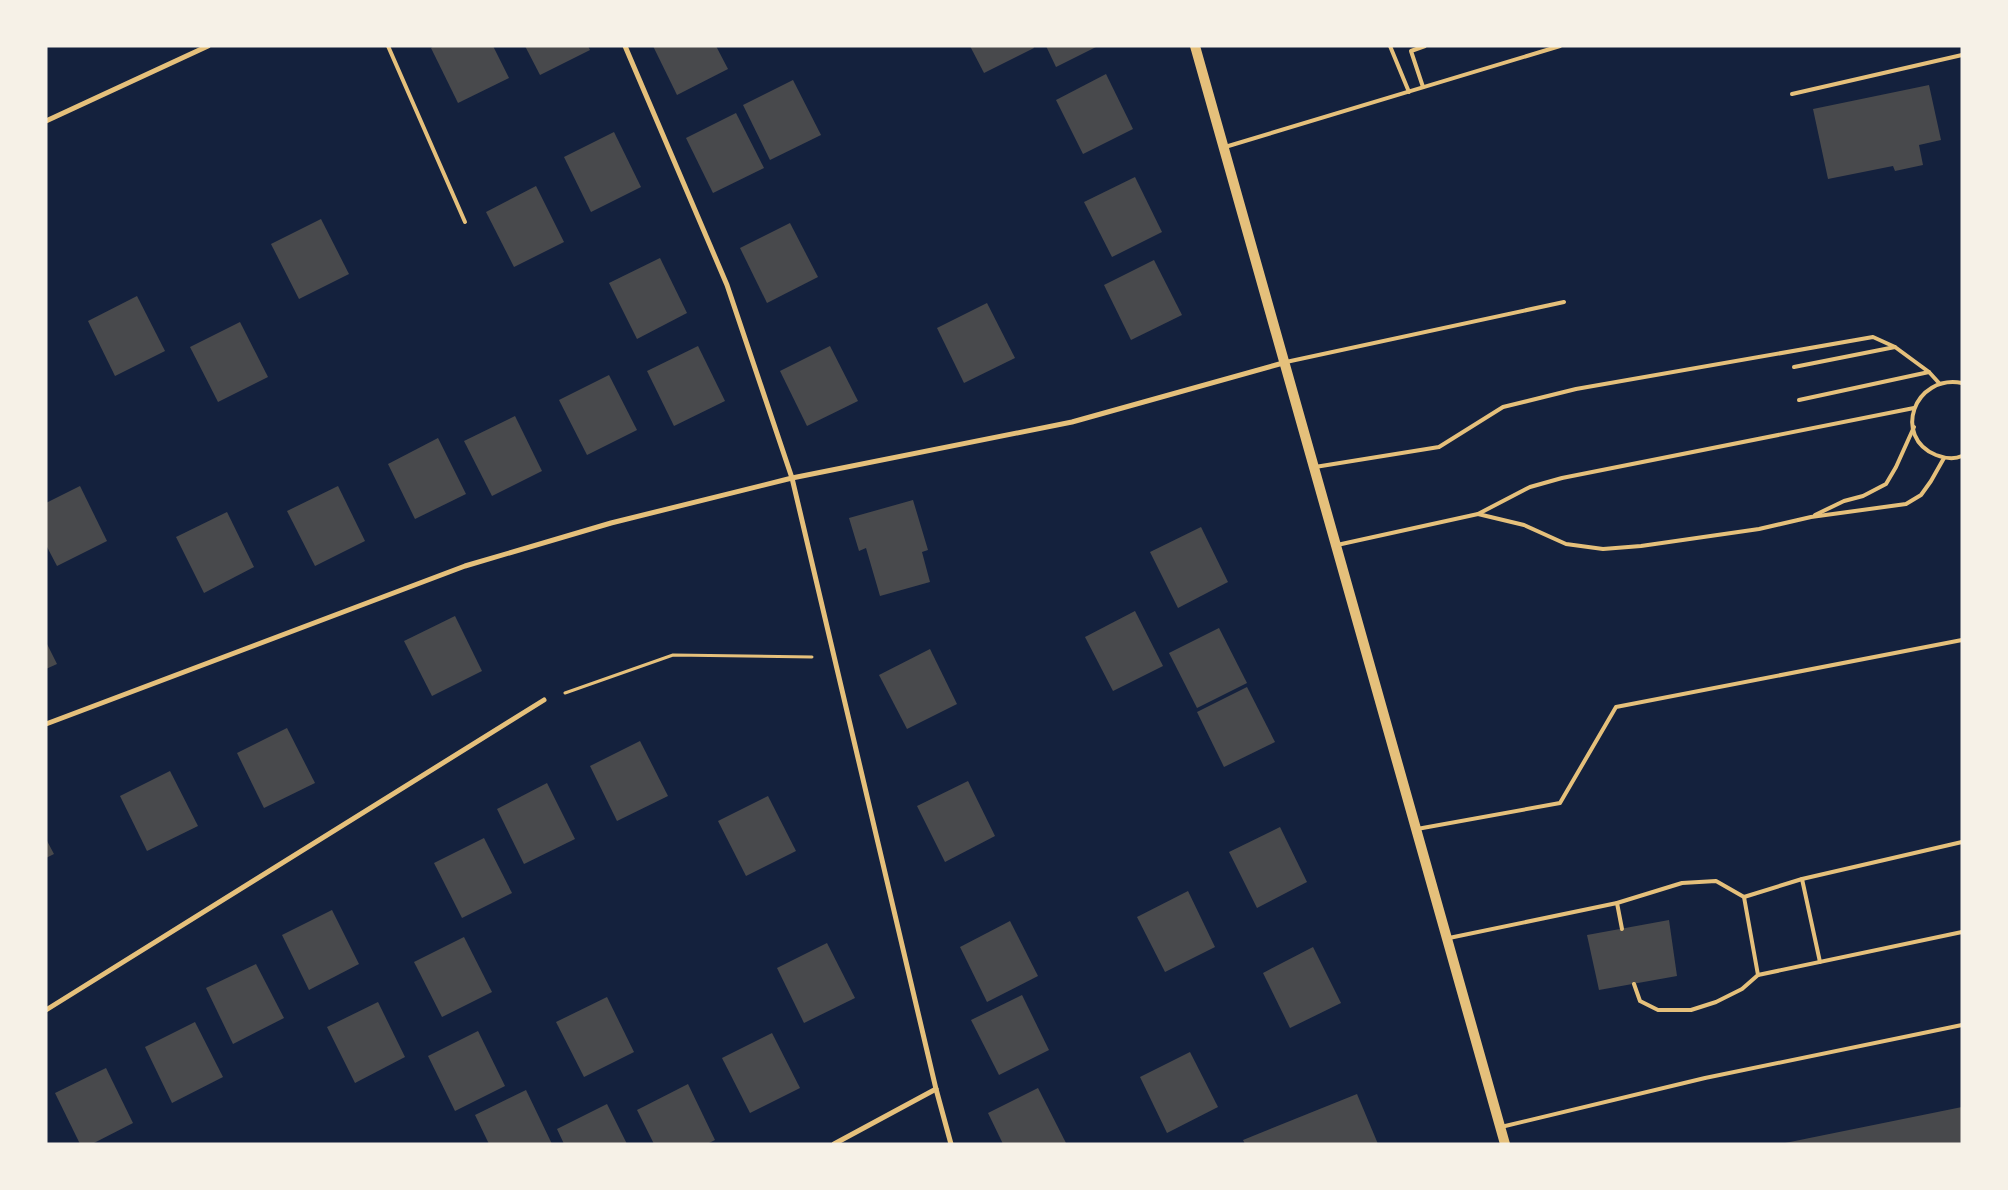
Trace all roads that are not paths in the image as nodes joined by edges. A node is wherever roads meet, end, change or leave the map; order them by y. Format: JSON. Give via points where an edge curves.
{"nodes":[{"id":1,"x":208,"y":46,"type":"edge"},
{"id":2,"x":388,"y":46,"type":"edge"},
{"id":3,"x":625,"y":46,"type":"edge"},
{"id":4,"x":1195,"y":46,"type":"edge"},
{"id":5,"x":1390,"y":46,"type":"edge"},
{"id":6,"x":1425,"y":46,"type":"edge"},
{"id":7,"x":1560,"y":46,"type":"edge"},
{"id":8,"x":1962,"y":55,"type":"edge"},
{"id":9,"x":1423,"y":88,"type":"junction"},
{"id":10,"x":1409,"y":92,"type":"junction"},
{"id":11,"x":1792,"y":94,"type":"dead end"},
{"id":12,"x":46,"y":121,"type":"edge"},
{"id":13,"x":1223,"y":148,"type":"junction"},
{"id":14,"x":465,"y":222,"type":"dead end"},
{"id":15,"x":1564,"y":302,"type":"dead end"},
{"id":16,"x":1895,"y":347,"type":"junction"},
{"id":17,"x":1284,"y":363,"type":"junction"},
{"id":18,"x":1794,"y":367,"type":"dead end"},
{"id":19,"x":1929,"y":372,"type":"junction"},
{"id":20,"x":1939,"y":383,"type":"junction"},
{"id":21,"x":1962,"y":383,"type":"edge"},
{"id":22,"x":1799,"y":400,"type":"dead end"},
{"id":23,"x":1914,"y":408,"type":"junction"},
{"id":24,"x":1914,"y":427,"type":"junction"},
{"id":25,"x":1962,"y":456,"type":"edge"},
{"id":26,"x":1944,"y":458,"type":"junction"},
{"id":27,"x":1313,"y":468,"type":"junction"},
{"id":28,"x":792,"y":478,"type":"junction"},
{"id":29,"x":1478,"y":514,"type":"junction"},
{"id":30,"x":1811,"y":517,"type":"junction"},
{"id":31,"x":1336,"y":546,"type":"junction"},
{"id":32,"x":1962,"y":640,"type":"edge"},
{"id":33,"x":544,"y":700,"type":"road end"},
{"id":34,"x":46,"y":724,"type":"edge"},
{"id":35,"x":1417,"y":829,"type":"junction"},
{"id":36,"x":1962,"y":842,"type":"edge"},
{"id":37,"x":1802,"y":879,"type":"junction"},
{"id":38,"x":1744,"y":897,"type":"junction"},
{"id":39,"x":1617,"y":903,"type":"junction"},
{"id":40,"x":1622,"y":928,"type":"dead end"},
{"id":41,"x":1962,"y":932,"type":"edge"},
{"id":42,"x":1448,"y":938,"type":"junction"},
{"id":43,"x":1820,"y":962,"type":"junction"},
{"id":44,"x":1758,"y":975,"type":"junction"},
{"id":45,"x":1634,"y":984,"type":"dead end"},
{"id":46,"x":46,"y":1010,"type":"edge"},
{"id":47,"x":1962,"y":1025,"type":"edge"},
{"id":48,"x":936,"y":1089,"type":"junction"},
{"id":49,"x":1501,"y":1128,"type":"junction"},
{"id":50,"x":834,"y":1144,"type":"edge"},
{"id":51,"x":951,"y":1144,"type":"edge"},
{"id":52,"x":1505,"y":1144,"type":"edge"}],
"edges":[{"from":1,"to":12,"type":"street"},
{"from":2,"to":14,"type":"lane"},
{"from":3,"to":28,"type":"street","via":[[727,285]]},
{"from":4,"to":13,"type":"main road"},
{"from":5,"to":10,"type":"lane"},
{"from":6,"to":9,"type":"lane","via":[[1411,51]]},
{"from":7,"to":9,"type":"lane"},
{"from":8,"to":11,"type":"lane"},
{"from":9,"to":10,"type":"lane"},
{"from":10,"to":13,"type":"lane"},
{"from":13,"to":17,"type":"main road"},
{"from":15,"to":17,"type":"lane"},
{"from":16,"to":18,"type":"lane"},
{"from":16,"to":19,"type":"lane"},
{"from":16,"to":27,"type":"lane","via":[[1873,337],[1576,389],[1503,407],[1439,447]]},
{"from":17,"to":27,"type":"main road"},
{"from":17,"to":28,"type":"street","via":[[1072,422]]},
{"from":19,"to":20,"type":"lane"},
{"from":19,"to":22,"type":"lane"},
{"from":20,"to":21,"type":"lane"},
{"from":20,"to":23,"type":"lane","via":[[1928,389]]},
{"from":23,"to":24,"type":"lane"},
{"from":23,"to":29,"type":"lane","via":[[1562,478],[1530,487]]},
{"from":24,"to":26,"type":"lane","via":[[1922,445]]},
{"from":24,"to":30,"type":"lane","via":[[1886,484]]},
{"from":25,"to":26,"type":"lane"},
{"from":26,"to":30,"type":"lane","via":[[1921,495],[1906,504]]},
{"from":27,"to":31,"type":"main road"},
{"from":28,"to":34,"type":"street","via":[[611,523],[465,566]]},
{"from":28,"to":48,"type":"street"},
{"from":29,"to":30,"type":"lane","via":[[1524,525],[1566,544],[1603,549],[1759,529]]},
{"from":29,"to":31,"type":"lane"},
{"from":31,"to":35,"type":"main road"},
{"from":32,"to":35,"type":"lane","via":[[1616,707],[1560,803]]},
{"from":33,"to":46,"type":"street"},
{"from":35,"to":42,"type":"main road"},
{"from":36,"to":37,"type":"lane"},
{"from":37,"to":38,"type":"lane"},
{"from":37,"to":43,"type":"lane"},
{"from":38,"to":39,"type":"lane","via":[[1716,881],[1682,883]]},
{"from":38,"to":44,"type":"lane"},
{"from":39,"to":40,"type":"lane"},
{"from":39,"to":42,"type":"lane"},
{"from":41,"to":43,"type":"lane"},
{"from":42,"to":49,"type":"main road"},
{"from":43,"to":44,"type":"lane"},
{"from":44,"to":45,"type":"lane","via":[[1742,989],[1691,1010],[1658,1010],[1640,1001]]},
{"from":47,"to":49,"type":"lane","via":[[1705,1078]]},
{"from":48,"to":50,"type":"street"},
{"from":48,"to":51,"type":"street"},
{"from":49,"to":52,"type":"main road"}]}
